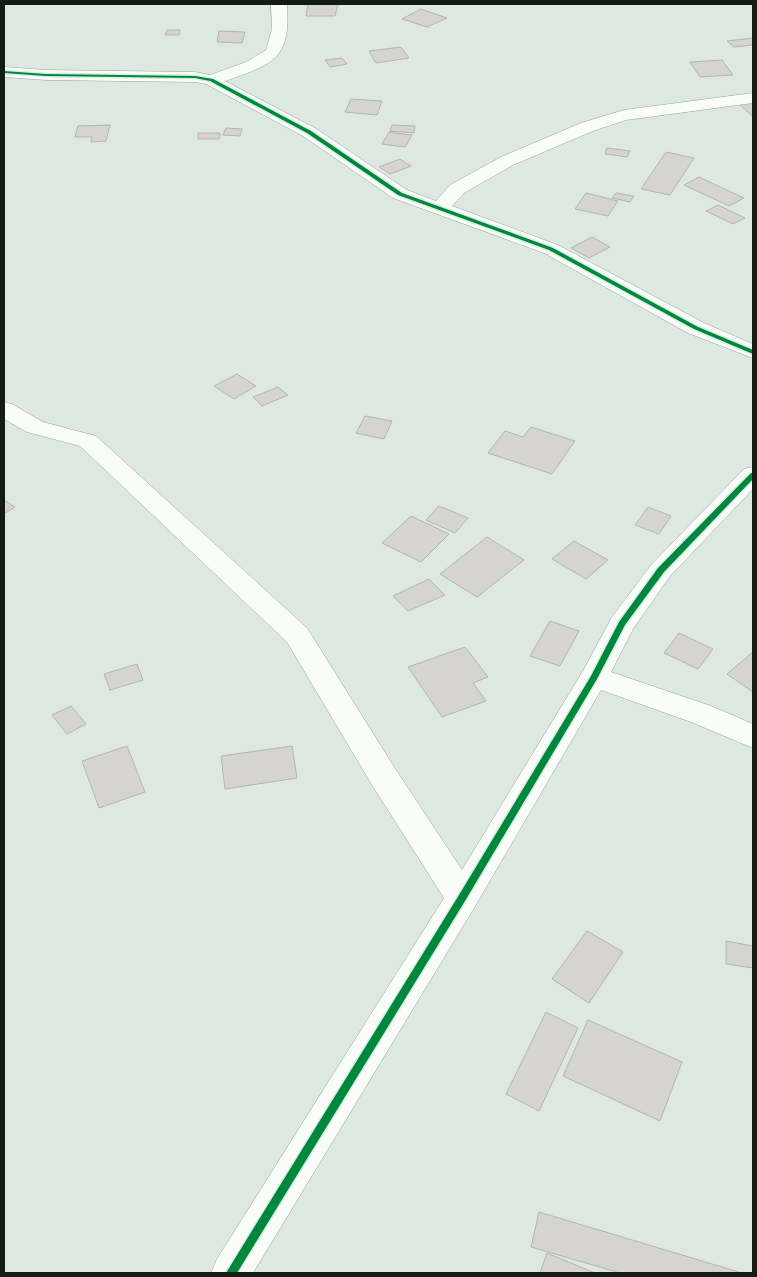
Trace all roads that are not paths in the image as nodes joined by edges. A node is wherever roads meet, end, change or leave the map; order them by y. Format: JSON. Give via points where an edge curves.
{"nodes":[{"id":1,"x":279,"y":4,"type":"edge"},
{"id":2,"x":4,"y":72,"type":"edge"},
{"id":3,"x":211,"y":80,"type":"junction"},
{"id":4,"x":753,"y":98,"type":"edge"},
{"id":5,"x":439,"y":210,"type":"junction"},
{"id":6,"x":753,"y":352,"type":"edge"},
{"id":7,"x":4,"y":410,"type":"edge"},
{"id":8,"x":753,"y":475,"type":"edge"},
{"id":9,"x":594,"y":677,"type":"junction"},
{"id":10,"x":753,"y":737,"type":"edge"},
{"id":11,"x":462,"y":898,"type":"junction"},
{"id":12,"x":231,"y":1273,"type":"edge"}],
"edges":[{"from":1,"to":3,"type":"street","via":[[280,28],[272,53],[252,65]]},
{"from":2,"to":3,"type":"street"},
{"from":3,"to":5,"type":"street","via":[[309,132],[400,194]]},
{"from":4,"to":5,"type":"street","via":[[624,115],[587,127],[508,161],[457,188]]},
{"from":5,"to":6,"type":"street","via":[[551,249],[696,328]]},
{"from":7,"to":11,"type":"street","via":[[35,427],[88,441],[297,635],[382,776]]},
{"from":8,"to":9,"type":"street","via":[[661,570],[622,624]]},
{"from":9,"to":10,"type":"street","via":[[701,714]]},
{"from":9,"to":11,"type":"street"},
{"from":11,"to":12,"type":"street"}]}
